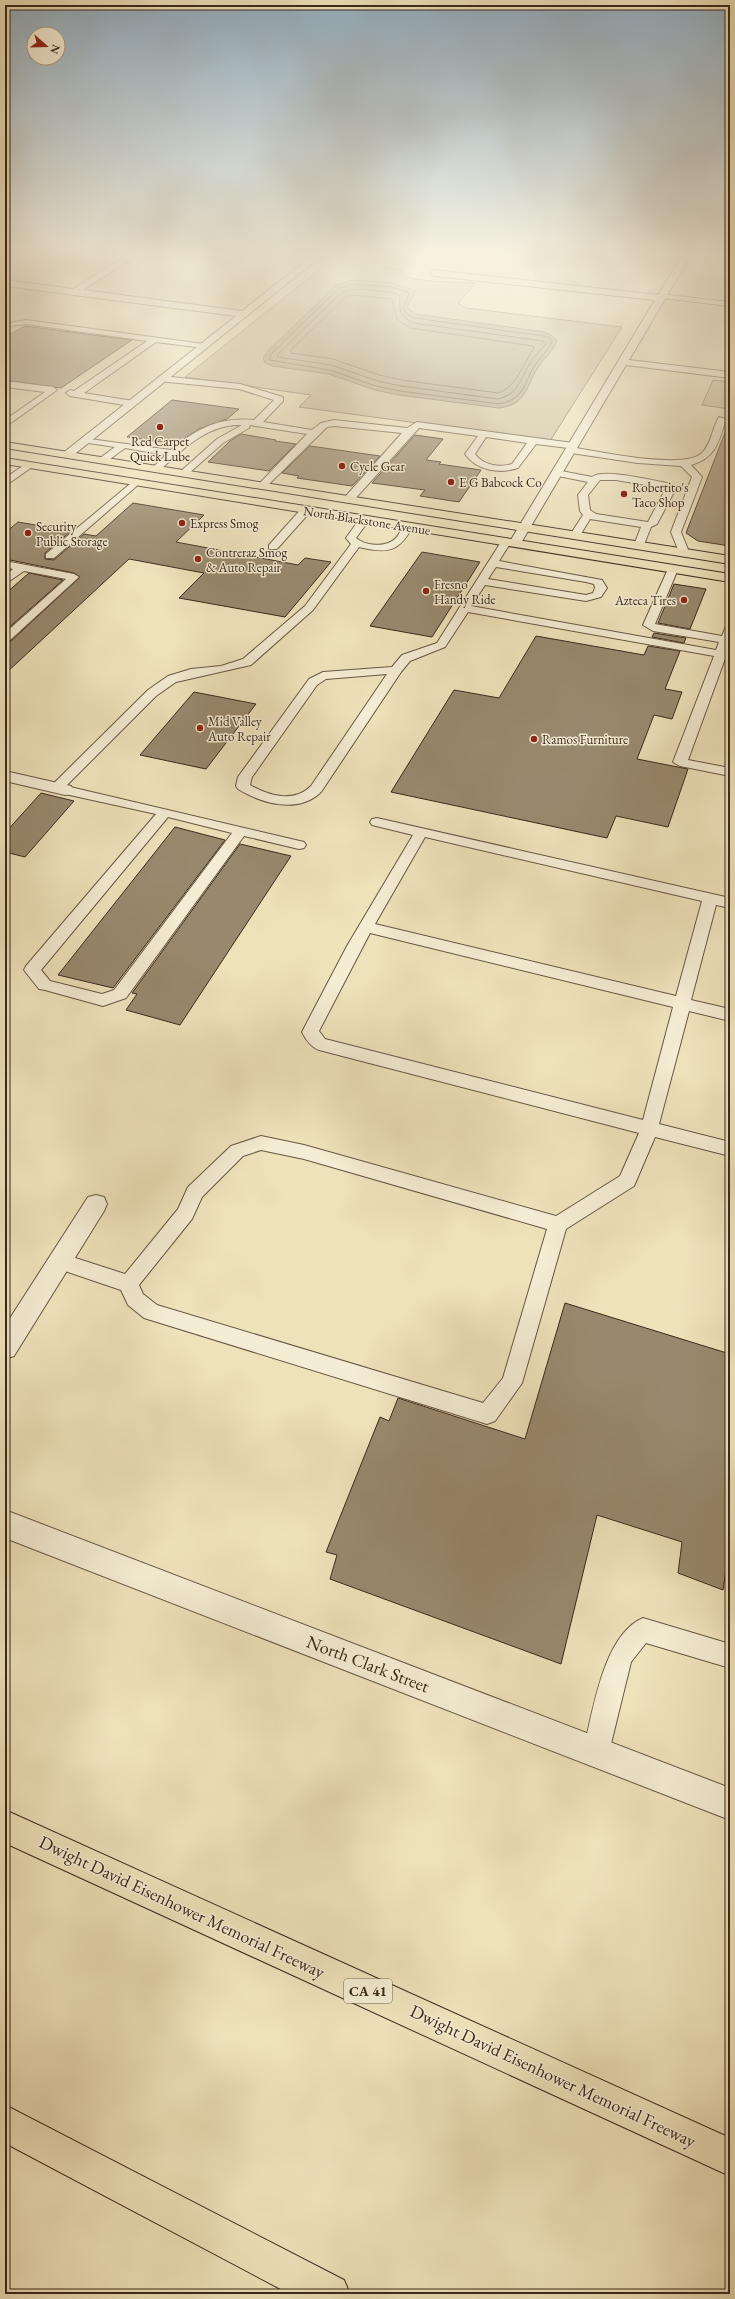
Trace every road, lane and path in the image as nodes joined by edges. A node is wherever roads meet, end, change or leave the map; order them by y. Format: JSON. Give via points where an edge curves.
{"nodes":[{"id":1,"x":124,"y":360,"type":"edge"},
{"id":2,"x":186,"y":360,"type":"edge"},
{"id":3,"x":623,"y":362,"type":"joint"},
{"id":4,"x":730,"y":375,"type":"edge"},
{"id":5,"x":162,"y":379,"type":"junction"},
{"id":6,"x":5,"y":384,"type":"edge"},
{"id":7,"x":53,"y":390,"type":"junction"},
{"id":8,"x":76,"y":394,"type":"junction"},
{"id":9,"x":130,"y":402,"type":"junction"},
{"id":10,"x":722,"y":419,"type":"dead end"},
{"id":11,"x":5,"y":424,"type":"edge"},
{"id":12,"x":253,"y":424,"type":"junction"},
{"id":13,"x":409,"y":431,"type":"junction"},
{"id":14,"x":314,"y":433,"type":"junction"},
{"id":15,"x":484,"y":434,"type":"junction"},
{"id":16,"x":85,"y":440,"type":"junction"},
{"id":17,"x":533,"y":441,"type":"junction"},
{"id":18,"x":5,"y":445,"type":"edge"},
{"id":19,"x":123,"y":445,"type":"junction"},
{"id":20,"x":572,"y":448,"type":"junction"},
{"id":21,"x":173,"y":453,"type":"junction"},
{"id":22,"x":5,"y":454,"type":"edge"},
{"id":23,"x":67,"y":455,"type":"junction"},
{"id":24,"x":103,"y":460,"type":"junction"},
{"id":25,"x":5,"y":461,"type":"edge"},
{"id":26,"x":684,"y":464,"type":"junction"},
{"id":27,"x":29,"y":465,"type":"junction"},
{"id":28,"x":156,"y":469,"type":"junction"},
{"id":29,"x":59,"y":470,"type":"junction"},
{"id":30,"x":184,"y":473,"type":"junction"},
{"id":31,"x":556,"y":473,"type":"junction"},
{"id":32,"x":594,"y":480,"type":"junction"},
{"id":33,"x":136,"y":482,"type":"junction"},
{"id":34,"x":5,"y":483,"type":"edge"},
{"id":35,"x":262,"y":486,"type":"junction"},
{"id":36,"x":349,"y":499,"type":"junction"},
{"id":37,"x":306,"y":510,"type":"junction"},
{"id":38,"x":589,"y":514,"type":"junction"},
{"id":39,"x":365,"y":519,"type":"junction"},
{"id":40,"x":647,"y":525,"type":"junction"},
{"id":41,"x":408,"y":526,"type":"junction"},
{"id":42,"x":524,"y":527,"type":"junction"},
{"id":43,"x":575,"y":535,"type":"junction"},
{"id":44,"x":510,"y":543,"type":"junction"},
{"id":45,"x":357,"y":544,"type":"junction"},
{"id":46,"x":639,"y":545,"type":"junction"},
{"id":47,"x":272,"y":546,"type":"dead end"},
{"id":48,"x":684,"y":552,"type":"junction"},
{"id":49,"x":50,"y":556,"type":"dead end"},
{"id":50,"x":730,"y":560,"type":"edge"},
{"id":51,"x":493,"y":563,"type":"junction"},
{"id":52,"x":5,"y":564,"type":"edge"},
{"id":53,"x":22,"y":567,"type":"junction"},
{"id":54,"x":673,"y":569,"type":"junction"},
{"id":55,"x":730,"y":578,"type":"edge"},
{"id":56,"x":5,"y":581,"type":"edge"},
{"id":57,"x":483,"y":581,"type":"junction"},
{"id":58,"x":466,"y":608,"type":"junction"},
{"id":59,"x":728,"y":634,"type":"edge"},
{"id":60,"x":5,"y":639,"type":"edge"},
{"id":61,"x":719,"y":659,"type":"junction"},
{"id":62,"x":730,"y":666,"type":"edge"},
{"id":63,"x":396,"y":670,"type":"junction"},
{"id":64,"x":730,"y":772,"type":"edge"},
{"id":65,"x":5,"y":776,"type":"edge"},
{"id":66,"x":61,"y":789,"type":"junction"},
{"id":67,"x":165,"y":812,"type":"junction"},
{"id":68,"x":377,"y":822,"type":"dead end"},
{"id":69,"x":241,"y":831,"type":"junction"},
{"id":70,"x":421,"y":832,"type":"junction"},
{"id":71,"x":299,"y":846,"type":"dead end"},
{"id":72,"x":710,"y":898,"type":"junction"},
{"id":73,"x":730,"y":903,"type":"edge"},
{"id":74,"x":366,"y":927,"type":"junction"},
{"id":75,"x":682,"y":1003,"type":"junction"},
{"id":76,"x":730,"y":1015,"type":"edge"},
{"id":77,"x":649,"y":1130,"type":"junction"},
{"id":78,"x":730,"y":1149,"type":"edge"},
{"id":79,"x":96,"y":1204,"type":"dead end"},
{"id":80,"x":558,"y":1224,"type":"junction"},
{"id":81,"x":60,"y":1261,"type":"junction"},
{"id":82,"x":129,"y":1284,"type":"junction"},
{"id":83,"x":5,"y":1348,"type":"edge"},
{"id":84,"x":5,"y":1524,"type":"edge"},
{"id":85,"x":730,"y":1656,"type":"edge"},
{"id":86,"x":596,"y":1752,"type":"junction"},
{"id":87,"x":730,"y":1804,"type":"edge"},
{"id":88,"x":5,"y":1826,"type":"edge"},
{"id":89,"x":5,"y":2123,"type":"edge"},
{"id":90,"x":730,"y":2157,"type":"edge"},
{"id":91,"x":330,"y":2294,"type":"edge"}],
"edges":[{"from":1,"to":8,"type":"lane"},
{"from":2,"to":5,"type":"street"},
{"from":3,"to":4,"type":"street"},
{"from":3,"to":20,"type":"street"},
{"from":5,"to":9,"type":"street"},
{"from":5,"to":12,"type":"lane","via":[[240,387],[280,399]]},
{"from":6,"to":7,"type":"lane"},
{"from":7,"to":8,"type":"lane"},
{"from":7,"to":11,"type":"lane"},
{"from":8,"to":9,"type":"lane"},
{"from":9,"to":16,"type":"street"},
{"from":10,"to":26,"type":"lane","via":[[705,455],[699,460]]},
{"from":12,"to":14,"type":"lane"},
{"from":12,"to":21,"type":"lane","via":[[229,421],[186,441]]},
{"from":12,"to":30,"type":"lane","via":[[231,432],[216,442]]},
{"from":13,"to":14,"type":"lane","via":[[334,423],[324,425]]},
{"from":13,"to":15,"type":"lane","via":[[417,425]]},
{"from":13,"to":36,"type":"lane"},
{"from":14,"to":35,"type":"lane"},
{"from":15,"to":17,"type":"lane"},
{"from":15,"to":17,"type":"lane","via":[[470,454],[472,460],[479,464],[503,468],[516,465]]},
{"from":16,"to":19,"type":"lane"},
{"from":16,"to":23,"type":"street"},
{"from":17,"to":20,"type":"lane"},
{"from":18,"to":23,"type":"main road","name":"North Blackstone Avenue"},
{"from":19,"to":21,"type":"lane"},
{"from":19,"to":24,"type":"lane"},
{"from":20,"to":26,"type":"lane"},
{"from":20,"to":31,"type":"street"},
{"from":21,"to":28,"type":"lane"},
{"from":22,"to":23,"type":"main road","via":[[44,459]]},
{"from":23,"to":24,"type":"main road","name":"North Blackstone Avenue"},
{"from":24,"to":28,"type":"main road","name":"North Blackstone Avenue"},
{"from":25,"to":27,"type":"main road","name":"North Blackstone Avenue"},
{"from":26,"to":48,"type":"lane","via":[[697,477],[676,532]]},
{"from":27,"to":29,"type":"main road","name":"North Blackstone Avenue"},
{"from":27,"to":34,"type":"lane"},
{"from":28,"to":30,"type":"main road","name":"North Blackstone Avenue"},
{"from":29,"to":30,"type":"main road","via":[[71,465],[157,477]]},
{"from":29,"to":33,"type":"main road","name":"North Blackstone Avenue"},
{"from":30,"to":35,"type":"main road","name":"North Blackstone Avenue"},
{"from":31,"to":32,"type":"lane"},
{"from":31,"to":42,"type":"street"},
{"from":32,"to":38,"type":"lane","via":[[583,495],[585,511]]},
{"from":32,"to":40,"type":"lane","via":[[597,477],[616,477],[667,486],[669,492],[652,524]]},
{"from":33,"to":37,"type":"main road","name":"North Blackstone Avenue"},
{"from":33,"to":49,"type":"lane"},
{"from":35,"to":36,"type":"main road","name":"North Blackstone Avenue"},
{"from":36,"to":42,"type":"main road","name":"North Blackstone Avenue"},
{"from":37,"to":39,"type":"main road","name":"North Blackstone Avenue"},
{"from":37,"to":47,"type":"lane"},
{"from":38,"to":40,"type":"lane","via":[[593,517]]},
{"from":38,"to":43,"type":"lane"},
{"from":39,"to":41,"type":"main road","name":"North Blackstone Avenue"},
{"from":39,"to":45,"type":"lane","via":[[351,538]]},
{"from":40,"to":46,"type":"lane"},
{"from":41,"to":44,"type":"main road","name":"North Blackstone Avenue"},
{"from":41,"to":45,"type":"lane","via":[[400,541],[386,547]]},
{"from":42,"to":43,"type":"main road","name":"North Blackstone Avenue"},
{"from":42,"to":44,"type":"street"},
{"from":43,"to":46,"type":"main road","name":"North Blackstone Avenue"},
{"from":44,"to":51,"type":"lane"},
{"from":44,"to":54,"type":"main road","name":"North Blackstone Avenue"},
{"from":45,"to":66,"type":"lane","via":[[309,608],[247,662],[172,679],[152,693]]},
{"from":46,"to":48,"type":"main road","name":"North Blackstone Avenue"},
{"from":48,"to":50,"type":"main road","name":"North Blackstone Avenue"},
{"from":51,"to":57,"type":"lane"},
{"from":51,"to":57,"type":"lane","via":[[586,579],[598,582],[601,588],[597,595],[586,598]]},
{"from":52,"to":53,"type":"lane"},
{"from":53,"to":56,"type":"lane"},
{"from":53,"to":60,"type":"lane","via":[[36,567],[74,577]]},
{"from":54,"to":55,"type":"main road","name":"North Blackstone Avenue"},
{"from":54,"to":59,"type":"lane","via":[[649,625],[653,628]]},
{"from":57,"to":58,"type":"lane"},
{"from":58,"to":61,"type":"lane"},
{"from":58,"to":63,"type":"lane","via":[[441,645],[406,658]]},
{"from":59,"to":61,"type":"lane"},
{"from":61,"to":62,"type":"lane"},
{"from":61,"to":64,"type":"lane","via":[[680,762]]},
{"from":63,"to":63,"type":"lane","via":[[316,789],[306,797],[289,800],[264,797],[243,786],[245,777],[313,682],[323,676]]},
{"from":65,"to":66,"type":"street"},
{"from":66,"to":67,"type":"lane"},
{"from":67,"to":69,"type":"lane"},
{"from":67,"to":69,"type":"lane","via":[[32,970],[45,985],[103,1000],[120,994]]},
{"from":68,"to":70,"type":"lane"},
{"from":69,"to":71,"type":"lane"},
{"from":70,"to":72,"type":"lane"},
{"from":70,"to":74,"type":"lane"},
{"from":72,"to":73,"type":"lane"},
{"from":72,"to":75,"type":"lane"},
{"from":74,"to":75,"type":"lane"},
{"from":74,"to":77,"type":"lane","via":[[310,1032],[319,1044]]},
{"from":75,"to":76,"type":"lane"},
{"from":75,"to":77,"type":"lane"},
{"from":77,"to":78,"type":"lane"},
{"from":77,"to":80,"type":"lane","via":[[627,1181]]},
{"from":79,"to":81,"type":"street"},
{"from":80,"to":82,"type":"lane","via":[[304,1152],[261,1143],[237,1151],[194,1192],[185,1214]]},
{"from":80,"to":82,"type":"lane","via":[[512,1383],[487,1414],[151,1312],[135,1299]]},
{"from":81,"to":82,"type":"lane"},
{"from":81,"to":83,"type":"street"},
{"from":84,"to":86,"type":"street","name":"North Clark Street"},
{"from":85,"to":86,"type":"lane","via":[[643,1630],[634,1637],[620,1657]]},
{"from":86,"to":87,"type":"street","name":"North Clark Street"},
{"from":88,"to":90,"type":"main road","name":"Dwight David Eisenhower Memorial Freeway","number":"CA 41"},
{"from":89,"to":91,"type":"main road"}]}
